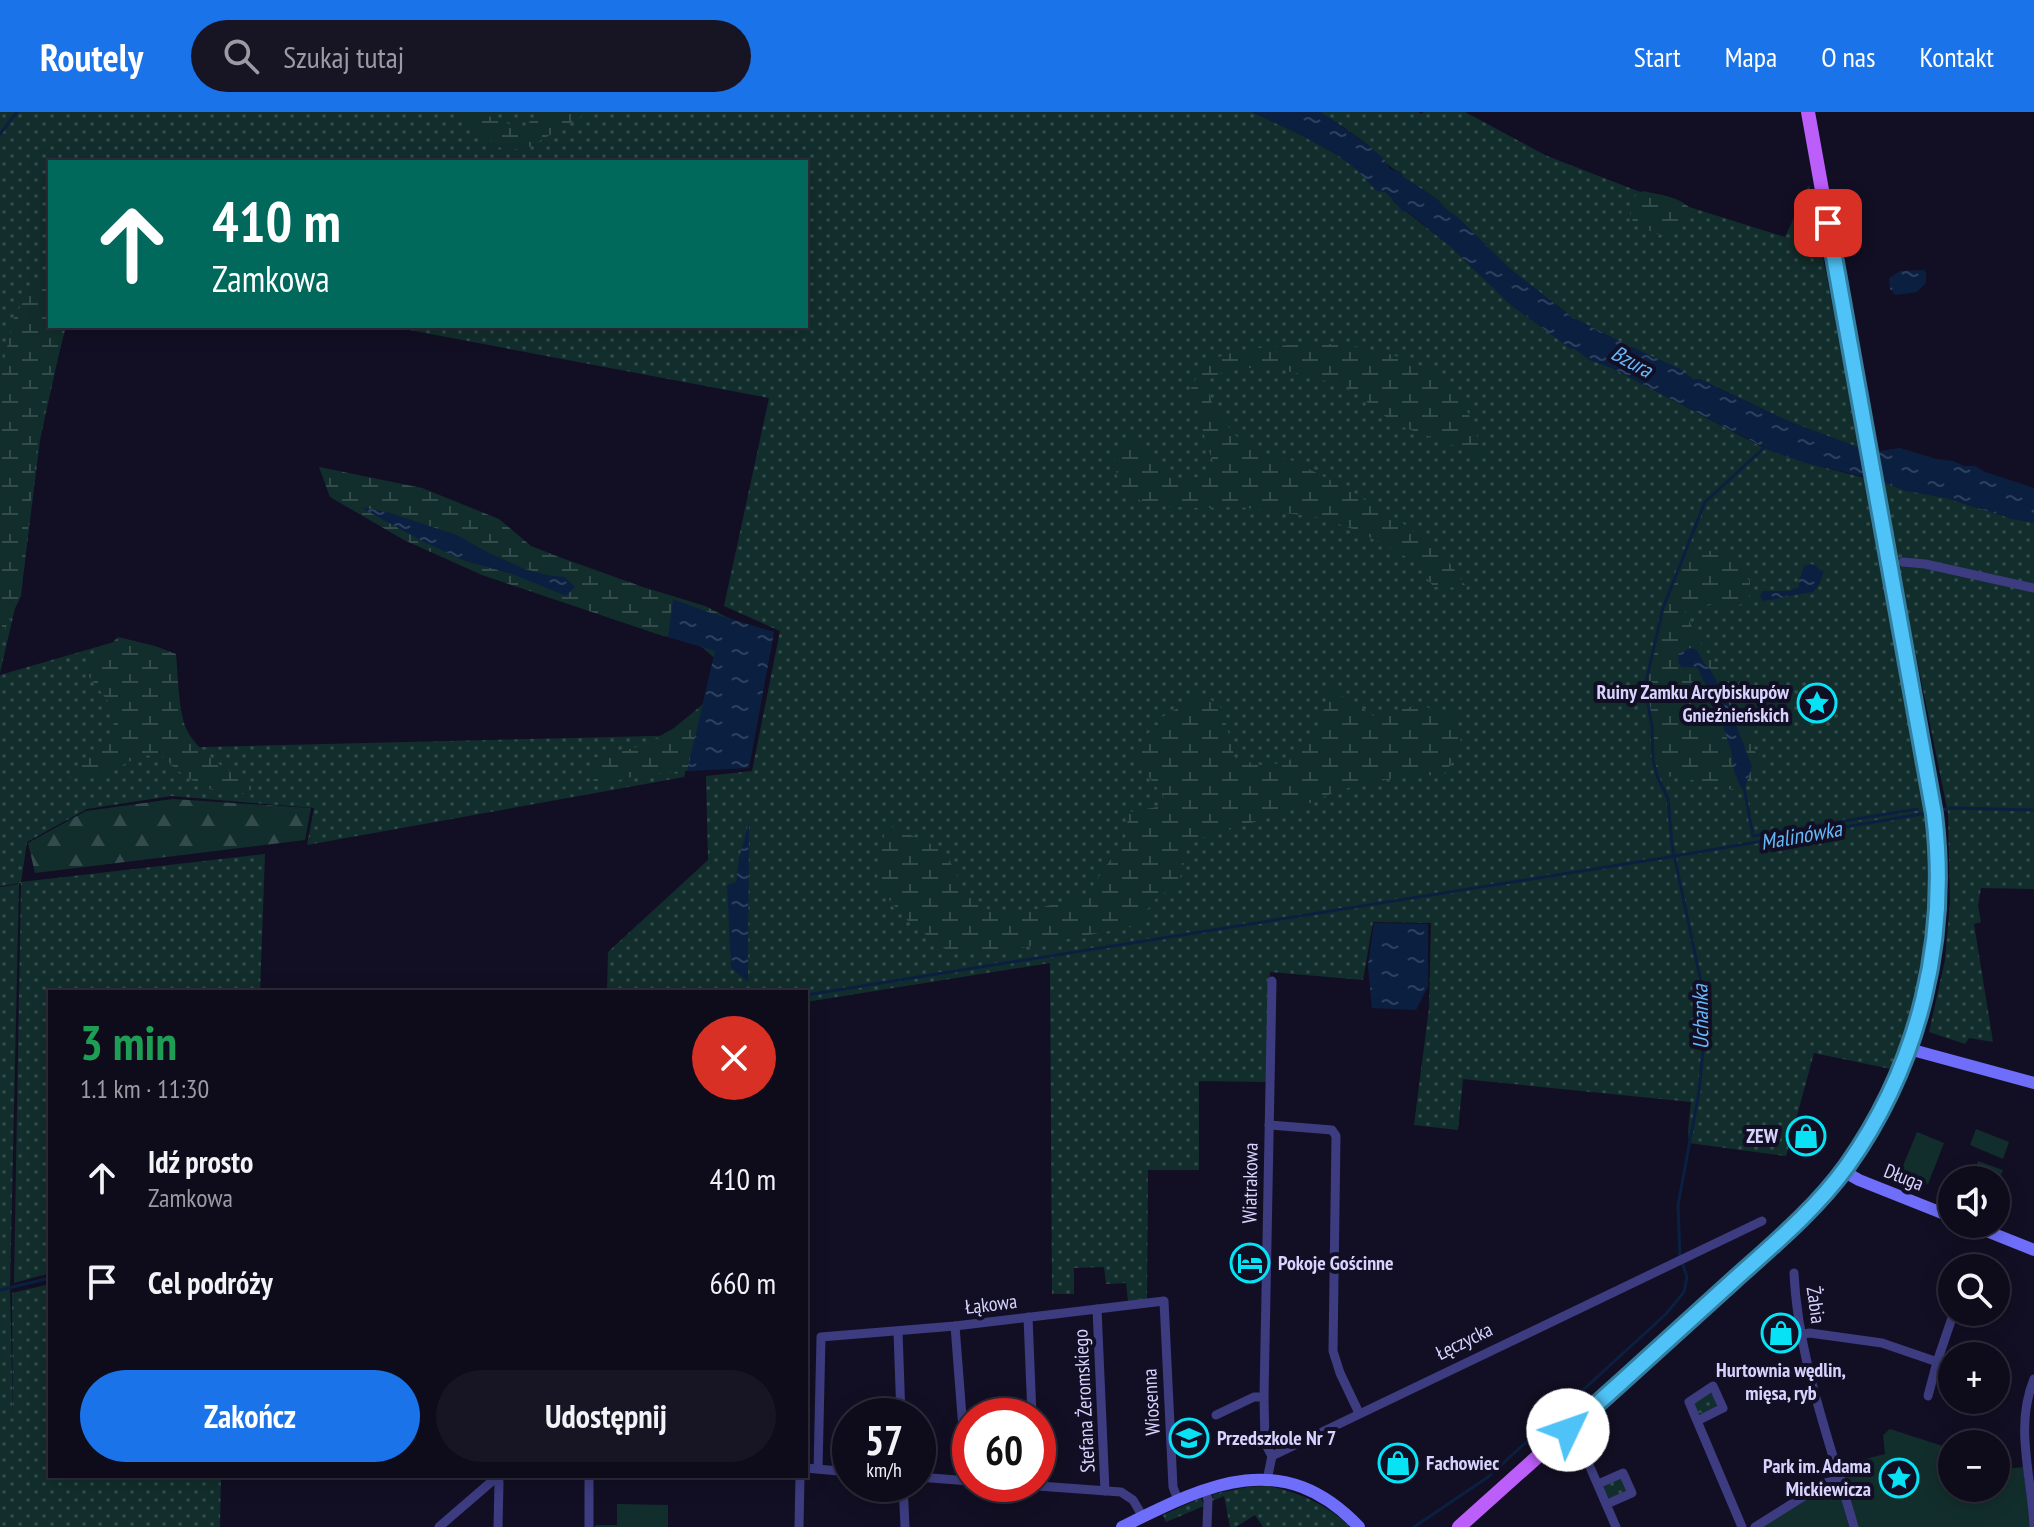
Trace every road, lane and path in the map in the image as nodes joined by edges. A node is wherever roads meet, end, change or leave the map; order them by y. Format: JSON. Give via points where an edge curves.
{"nodes":[{"id":1,"x":1808,"y":112,"type":"edge"},
{"id":2,"x":1903,"y":562,"type":"dead end"},
{"id":3,"x":2034,"y":588,"type":"edge"},
{"id":4,"x":1272,"y":981,"type":"dead end"},
{"id":5,"x":1909,"y":1049,"type":"junction"},
{"id":6,"x":2034,"y":1083,"type":"edge"},
{"id":7,"x":1269,"y":1125,"type":"junction"},
{"id":8,"x":1843,"y":1171,"type":"junction"},
{"id":9,"x":1938,"y":1211,"type":"edge"},
{"id":10,"x":1762,"y":1221,"type":"dead end"},
{"id":11,"x":2004,"y":1238,"type":"edge"},
{"id":12,"x":2034,"y":1250,"type":"edge"},
{"id":13,"x":1794,"y":1273,"type":"dead end"},
{"id":14,"x":1164,"y":1301,"type":"joint"},
{"id":15,"x":1097,"y":1309,"type":"junction"},
{"id":16,"x":1028,"y":1317,"type":"junction"},
{"id":17,"x":955,"y":1326,"type":"junction"},
{"id":18,"x":1949,"y":1326,"type":"edge"},
{"id":19,"x":898,"y":1332,"type":"junction"},
{"id":20,"x":1802,"y":1334,"type":"junction"},
{"id":21,"x":1937,"y":1362,"type":"junction"},
{"id":22,"x":2034,"y":1379,"type":"edge"},
{"id":23,"x":1928,"y":1396,"type":"dead end"},
{"id":24,"x":1264,"y":1397,"type":"junction"},
{"id":25,"x":900,"y":1398,"type":"edge"},
{"id":26,"x":961,"y":1398,"type":"edge"},
{"id":27,"x":1031,"y":1398,"type":"edge"},
{"id":28,"x":1359,"y":1413,"type":"junction"},
{"id":29,"x":1216,"y":1415,"type":"dead end"},
{"id":30,"x":1697,"y":1421,"type":"dead end"},
{"id":31,"x":2023,"y":1421,"type":"junction"},
{"id":32,"x":2034,"y":1424,"type":"edge"},
{"id":33,"x":1580,"y":1444,"type":"dead end"},
{"id":34,"x":1272,"y":1456,"type":"junction"},
{"id":35,"x":808,"y":1468,"type":"edge"},
{"id":36,"x":818,"y":1469,"type":"junction"},
{"id":37,"x":832,"y":1470,"type":"edge"},
{"id":38,"x":496,"y":1478,"type":"edge"},
{"id":39,"x":497,"y":1478,"type":"edge"},
{"id":40,"x":589,"y":1478,"type":"edge"},
{"id":41,"x":800,"y":1478,"type":"edge"},
{"id":42,"x":1841,"y":1479,"type":"junction"},
{"id":43,"x":1267,"y":1480,"type":"junction"},
{"id":44,"x":1598,"y":1484,"type":"junction"},
{"id":45,"x":1056,"y":1487,"type":"edge"},
{"id":46,"x":1205,"y":1489,"type":"junction"},
{"id":47,"x":1105,"y":1491,"type":"junction"},
{"id":48,"x":1178,"y":1500,"type":"junction"},
{"id":49,"x":904,"y":1502,"type":"edge"},
{"id":50,"x":1607,"y":1504,"type":"junction"},
{"id":51,"x":2033,"y":1504,"type":"edge"},
{"id":52,"x":1143,"y":1517,"type":"junction"},
{"id":53,"x":439,"y":1527,"type":"edge"},
{"id":54,"x":498,"y":1527,"type":"edge"},
{"id":55,"x":589,"y":1527,"type":"edge"},
{"id":56,"x":799,"y":1527,"type":"edge"},
{"id":57,"x":905,"y":1527,"type":"edge"},
{"id":58,"x":1122,"y":1527,"type":"edge"},
{"id":59,"x":1207,"y":1527,"type":"edge"},
{"id":60,"x":1359,"y":1527,"type":"edge"},
{"id":61,"x":1459,"y":1527,"type":"edge"},
{"id":62,"x":1616,"y":1527,"type":"edge"},
{"id":63,"x":1742,"y":1527,"type":"edge"},
{"id":64,"x":1755,"y":1527,"type":"edge"},
{"id":65,"x":1854,"y":1527,"type":"edge"},
{"id":66,"x":2034,"y":1527,"type":"edge"}],
"edges":[{"from":1,"to":5,"type":"main road","via":[[1934,814],[1938,911],[1933,956]]},
{"from":2,"to":3,"type":"street"},
{"from":4,"to":7,"type":"street","name":"Wiatrakowa"},
{"from":5,"to":6,"type":"street"},
{"from":5,"to":8,"type":"main road","via":[[1883,1107]]},
{"from":7,"to":24,"type":"street","name":"Wiatrakowa"},
{"from":7,"to":28,"type":"street","via":[[1332,1130],[1336,1136],[1333,1351]]},
{"from":8,"to":9,"type":"street","name":"Długa"},
{"from":8,"to":61,"type":"main road","via":[[1802,1218]]},
{"from":10,"to":28,"type":"street","name":"Łęczycka"},
{"from":11,"to":12,"type":"street"},
{"from":13,"to":20,"type":"street","name":"Żabia"},
{"from":14,"to":15,"type":"street","name":"Łąkowa"},
{"from":14,"to":48,"type":"street","name":"Wiosenna","via":[[1173,1487]]},
{"from":15,"to":16,"type":"street","name":"Łąkowa"},
{"from":15,"to":47,"type":"street","name":"Stefana Żeromskiego"},
{"from":16,"to":17,"type":"street","name":"Łąkowa"},
{"from":16,"to":27,"type":"street"},
{"from":17,"to":19,"type":"street","name":"Łąkowa"},
{"from":17,"to":26,"type":"street"},
{"from":18,"to":21,"type":"street"},
{"from":19,"to":25,"type":"street"},
{"from":19,"to":36,"type":"street","name":"Łąkowa","via":[[821,1337]]},
{"from":20,"to":21,"type":"street","via":[[1882,1343]]},
{"from":20,"to":42,"type":"street","name":"Żabia"},
{"from":21,"to":23,"type":"street"},
{"from":22,"to":31,"type":"street"},
{"from":24,"to":29,"type":"street"},
{"from":24,"to":34,"type":"street","name":"Wiatrakowa","via":[[1265,1443]]},
{"from":28,"to":34,"type":"street","name":"Łęczycka"},
{"from":30,"to":63,"type":"street"},
{"from":31,"to":32,"type":"street"},
{"from":31,"to":51,"type":"street"},
{"from":33,"to":44,"type":"street"},
{"from":34,"to":43,"type":"street","name":"Wiatrakowa"},
{"from":35,"to":36,"type":"street"},
{"from":36,"to":37,"type":"street"},
{"from":38,"to":53,"type":"street"},
{"from":39,"to":54,"type":"street"},
{"from":40,"to":55,"type":"street"},
{"from":41,"to":56,"type":"street"},
{"from":42,"to":64,"type":"street","via":[[1825,1483]]},
{"from":42,"to":65,"type":"street","name":"Żabia"},
{"from":43,"to":46,"type":"street"},
{"from":43,"to":60,"type":"street","via":[[1320,1496]]},
{"from":44,"to":50,"type":"street"},
{"from":44,"to":50,"type":"street","via":[[1623,1473],[1632,1493]]},
{"from":45,"to":47,"type":"street"},
{"from":46,"to":48,"type":"street"},
{"from":46,"to":59,"type":"street"},
{"from":47,"to":52,"type":"street","via":[[1128,1495]]},
{"from":48,"to":52,"type":"street"},
{"from":49,"to":57,"type":"street"},
{"from":50,"to":62,"type":"street"},
{"from":51,"to":66,"type":"street"},
{"from":52,"to":58,"type":"street"}]}
